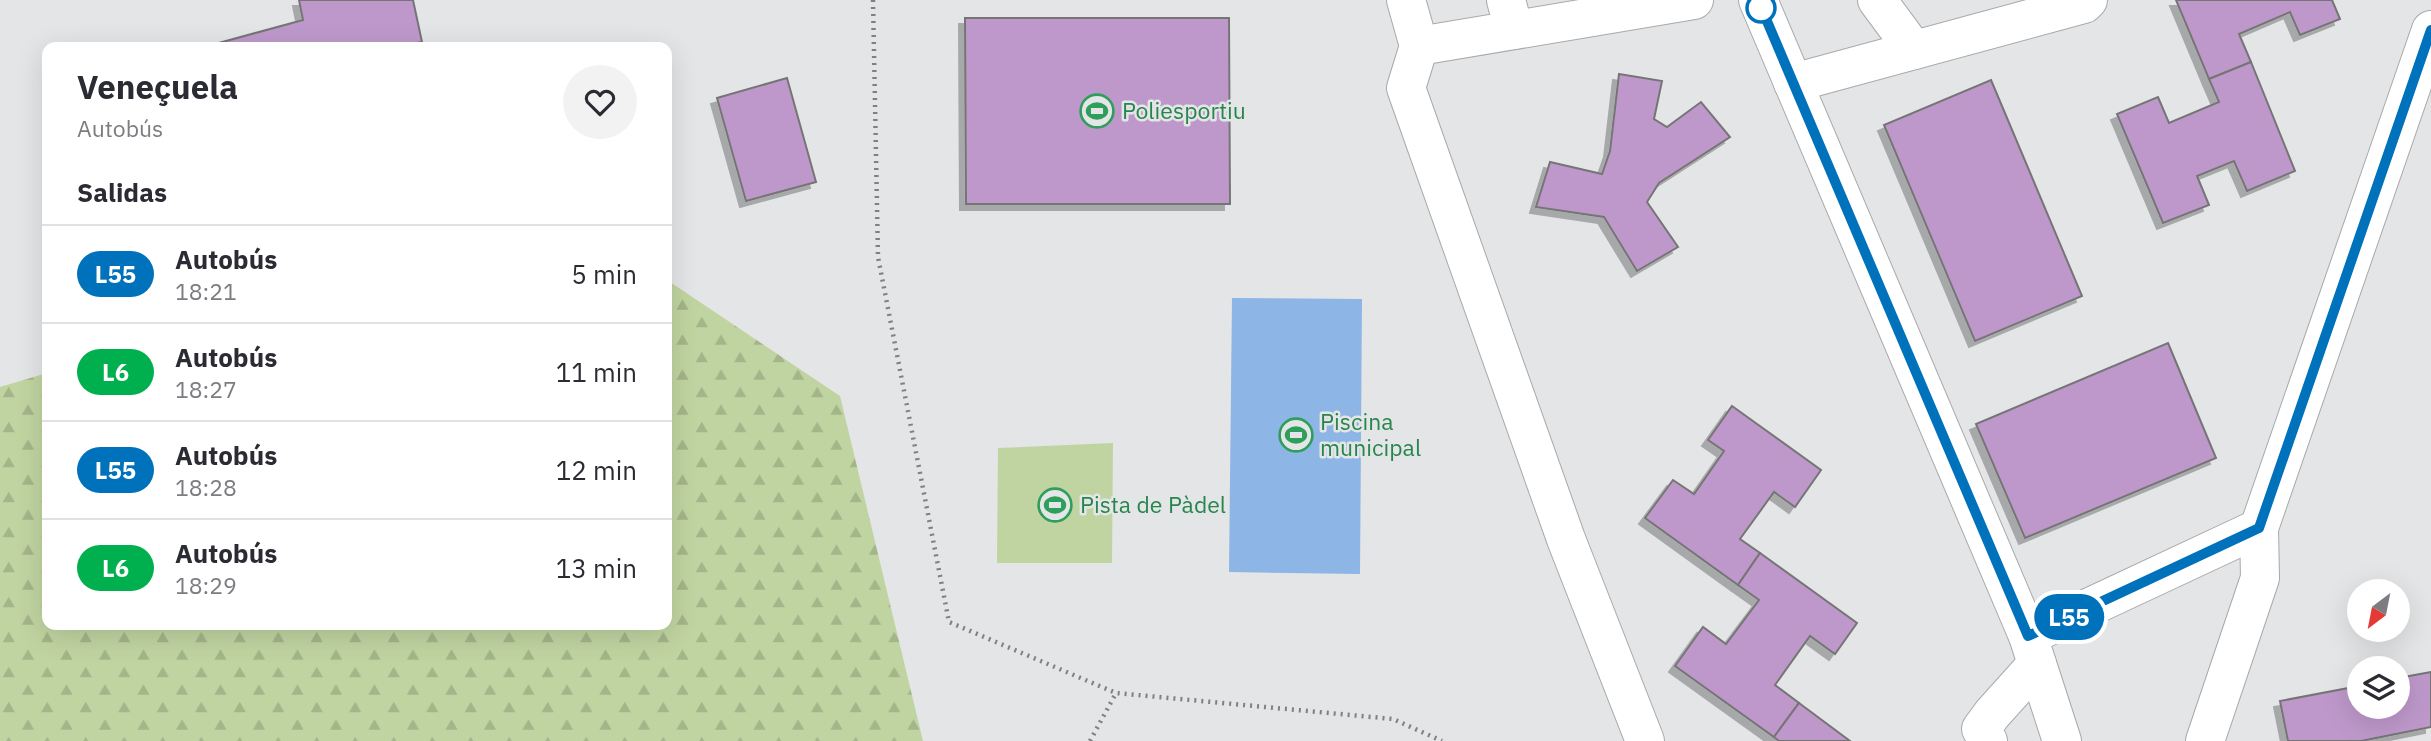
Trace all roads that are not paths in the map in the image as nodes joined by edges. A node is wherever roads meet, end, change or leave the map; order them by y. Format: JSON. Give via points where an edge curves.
{"nodes":[{"id":1,"x":1406,"y":0,"type":"edge"},
{"id":2,"x":1693,"y":0,"type":"edge"},
{"id":3,"x":1758,"y":0,"type":"edge"},
{"id":4,"x":1877,"y":0,"type":"edge"},
{"id":5,"x":2088,"y":0,"type":"edge"},
{"id":6,"x":1510,"y":15,"type":"edge"},
{"id":7,"x":2431,"y":30,"type":"edge"},
{"id":8,"x":1419,"y":47,"type":"junction"},
{"id":9,"x":1914,"y":50,"type":"junction"},
{"id":10,"x":1793,"y":83,"type":"junction"},
{"id":11,"x":2259,"y":528,"type":"junction"},
{"id":12,"x":2032,"y":650,"type":"junction"},
{"id":13,"x":1981,"y":737,"type":"edge"},
{"id":14,"x":1646,"y":741,"type":"edge"},
{"id":15,"x":2062,"y":741,"type":"edge"},
{"id":16,"x":2205,"y":741,"type":"edge"}],
"edges":[{"from":1,"to":8,"type":"street"},
{"from":2,"to":6,"type":"street"},
{"from":3,"to":10,"type":"street"},
{"from":4,"to":9,"type":"street"},
{"from":5,"to":9,"type":"street"},
{"from":6,"to":8,"type":"street"},
{"from":7,"to":11,"type":"street"},
{"from":8,"to":14,"type":"street","via":[[1406,88],[1562,526]]},
{"from":9,"to":10,"type":"street"},
{"from":10,"to":12,"type":"street"},
{"from":11,"to":12,"type":"street"},
{"from":11,"to":16,"type":"street","via":[[2260,578]]},
{"from":12,"to":13,"type":"street"},
{"from":12,"to":15,"type":"street"}]}
